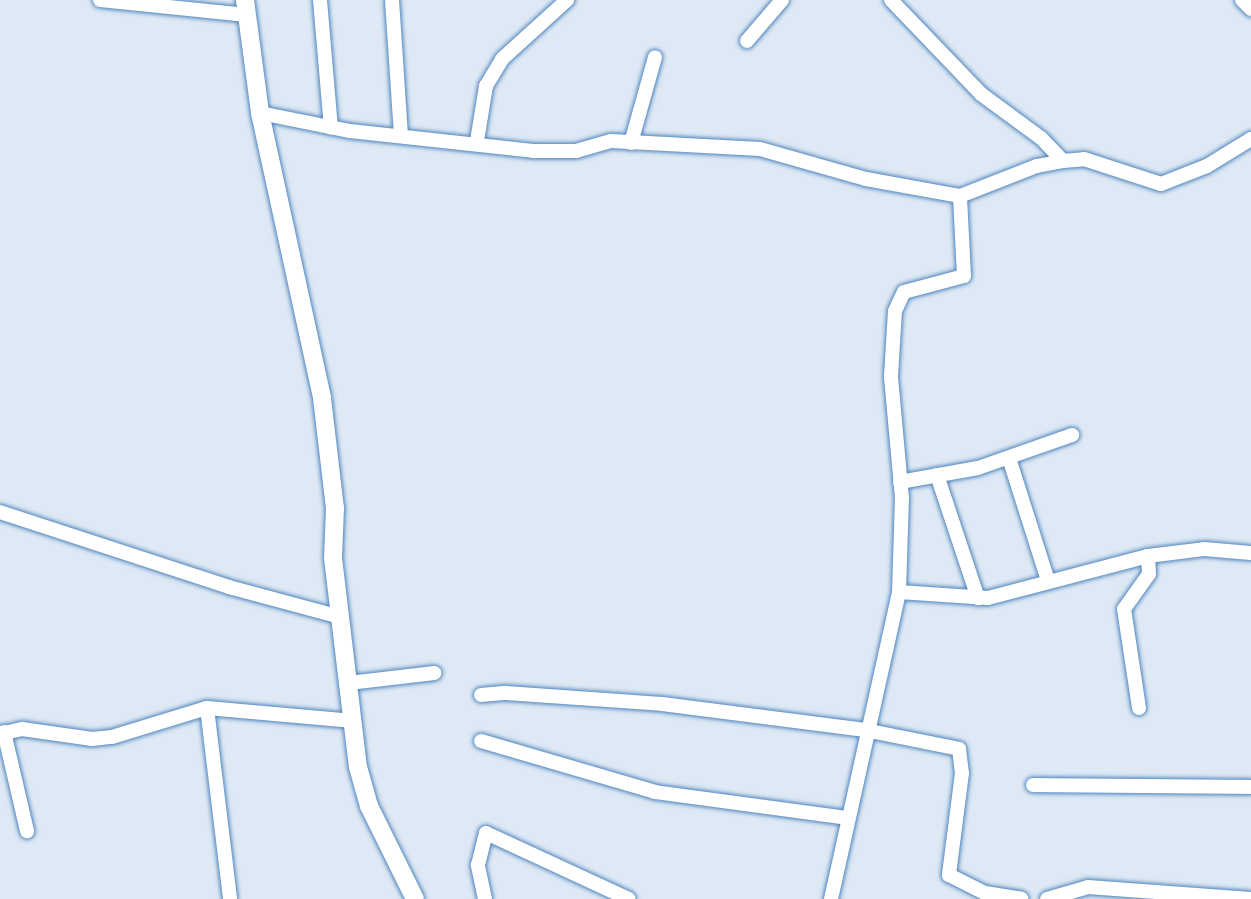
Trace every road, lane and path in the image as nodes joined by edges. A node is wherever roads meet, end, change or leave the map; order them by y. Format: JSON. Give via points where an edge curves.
{"nodes":[{"id":1,"x":100,"y":0,"type":"edge"},
{"id":2,"x":320,"y":0,"type":"edge"},
{"id":3,"x":392,"y":0,"type":"edge"},
{"id":4,"x":567,"y":0,"type":"edge"},
{"id":5,"x":782,"y":0,"type":"edge"},
{"id":6,"x":891,"y":0,"type":"edge"},
{"id":7,"x":1242,"y":0,"type":"edge"},
{"id":8,"x":246,"y":7,"type":"edge"},
{"id":9,"x":1251,"y":9,"type":"edge"},
{"id":10,"x":747,"y":41,"type":"dead end"},
{"id":11,"x":655,"y":57,"type":"dead end"},
{"id":12,"x":260,"y":113,"type":"junction"},
{"id":13,"x":331,"y":128,"type":"junction"},
{"id":14,"x":401,"y":136,"type":"junction"},
{"id":15,"x":1250,"y":138,"type":"edge"},
{"id":16,"x":477,"y":141,"type":"junction"},
{"id":17,"x":631,"y":143,"type":"junction"},
{"id":18,"x":1063,"y":161,"type":"junction"},
{"id":19,"x":960,"y":196,"type":"junction"},
{"id":20,"x":1072,"y":435,"type":"dead end"},
{"id":21,"x":1009,"y":458,"type":"junction"},
{"id":22,"x":937,"y":475,"type":"junction"},
{"id":23,"x":900,"y":482,"type":"junction"},
{"id":24,"x":0,"y":512,"type":"edge"},
{"id":25,"x":1251,"y":553,"type":"edge"},
{"id":26,"x":1148,"y":556,"type":"junction"},
{"id":27,"x":1048,"y":581,"type":"junction"},
{"id":28,"x":899,"y":592,"type":"junction"},
{"id":29,"x":978,"y":598,"type":"junction"},
{"id":30,"x":340,"y":617,"type":"junction"},
{"id":31,"x":434,"y":673,"type":"dead end"},
{"id":32,"x":349,"y":683,"type":"junction"},
{"id":33,"x":481,"y":695,"type":"dead end"},
{"id":34,"x":207,"y":708,"type":"junction"},
{"id":35,"x":1139,"y":708,"type":"dead end"},
{"id":36,"x":353,"y":721,"type":"junction"},
{"id":37,"x":865,"y":730,"type":"junction"},
{"id":38,"x":2,"y":733,"type":"edge"},
{"id":39,"x":481,"y":741,"type":"dead end"},
{"id":40,"x":1033,"y":785,"type":"dead end"},
{"id":41,"x":1251,"y":787,"type":"edge"},
{"id":42,"x":847,"y":818,"type":"junction"},
{"id":43,"x":26,"y":831,"type":"dead end"},
{"id":44,"x":985,"y":896,"type":"edge"},
{"id":45,"x":230,"y":899,"type":"edge"},
{"id":46,"x":415,"y":899,"type":"edge"},
{"id":47,"x":485,"y":899,"type":"edge"},
{"id":48,"x":629,"y":899,"type":"edge"},
{"id":49,"x":831,"y":899,"type":"edge"},
{"id":50,"x":1022,"y":899,"type":"edge"},
{"id":51,"x":1047,"y":899,"type":"edge"},
{"id":52,"x":1251,"y":899,"type":"edge"}],
"edges":[{"from":1,"to":8,"type":"street"},
{"from":2,"to":13,"type":"street"},
{"from":3,"to":14,"type":"street"},
{"from":4,"to":16,"type":"street","via":[[502,59],[486,86]]},
{"from":5,"to":10,"type":"street"},
{"from":6,"to":18,"type":"street","via":[[981,94],[1041,138]]},
{"from":7,"to":9,"type":"street"},
{"from":8,"to":12,"type":"street"},
{"from":11,"to":17,"type":"street"},
{"from":12,"to":13,"type":"street"},
{"from":12,"to":30,"type":"street","via":[[323,398]]},
{"from":13,"to":14,"type":"street"},
{"from":14,"to":16,"type":"street"},
{"from":15,"to":18,"type":"street","via":[[1207,166],[1161,184],[1084,159]]},
{"from":16,"to":17,"type":"street","via":[[533,151]]},
{"from":17,"to":19,"type":"street","via":[[760,149],[866,179]]},
{"from":18,"to":19,"type":"street","via":[[1037,166]]},
{"from":19,"to":23,"type":"street","via":[[964,276],[898,297],[891,376]]},
{"from":20,"to":21,"type":"street"},
{"from":21,"to":22,"type":"street"},
{"from":21,"to":27,"type":"street"},
{"from":22,"to":23,"type":"street"},
{"from":22,"to":29,"type":"street"},
{"from":23,"to":28,"type":"street"},
{"from":24,"to":30,"type":"street","via":[[229,587]]},
{"from":25,"to":26,"type":"street","via":[[1204,549]]},
{"from":26,"to":27,"type":"street"},
{"from":26,"to":35,"type":"street","via":[[1149,574],[1124,609]]},
{"from":27,"to":29,"type":"street"},
{"from":28,"to":29,"type":"street"},
{"from":28,"to":37,"type":"street","via":[[880,688]]},
{"from":30,"to":32,"type":"street"},
{"from":31,"to":32,"type":"street"},
{"from":32,"to":36,"type":"street"},
{"from":33,"to":37,"type":"street","via":[[506,692],[662,704]]},
{"from":34,"to":36,"type":"street"},
{"from":34,"to":38,"type":"street","via":[[112,737],[92,739],[22,729]]},
{"from":34,"to":45,"type":"street"},
{"from":36,"to":46,"type":"street","via":[[358,767],[369,806]]},
{"from":37,"to":42,"type":"street"},
{"from":37,"to":44,"type":"street","via":[[962,751],[949,875]]},
{"from":38,"to":43,"type":"street"},
{"from":39,"to":42,"type":"street","via":[[655,792]]},
{"from":40,"to":41,"type":"street"},
{"from":42,"to":49,"type":"street"},
{"from":44,"to":50,"type":"street"},
{"from":47,"to":48,"type":"street","via":[[478,865],[486,833]]},
{"from":51,"to":52,"type":"street","via":[[1088,887]]}]}
